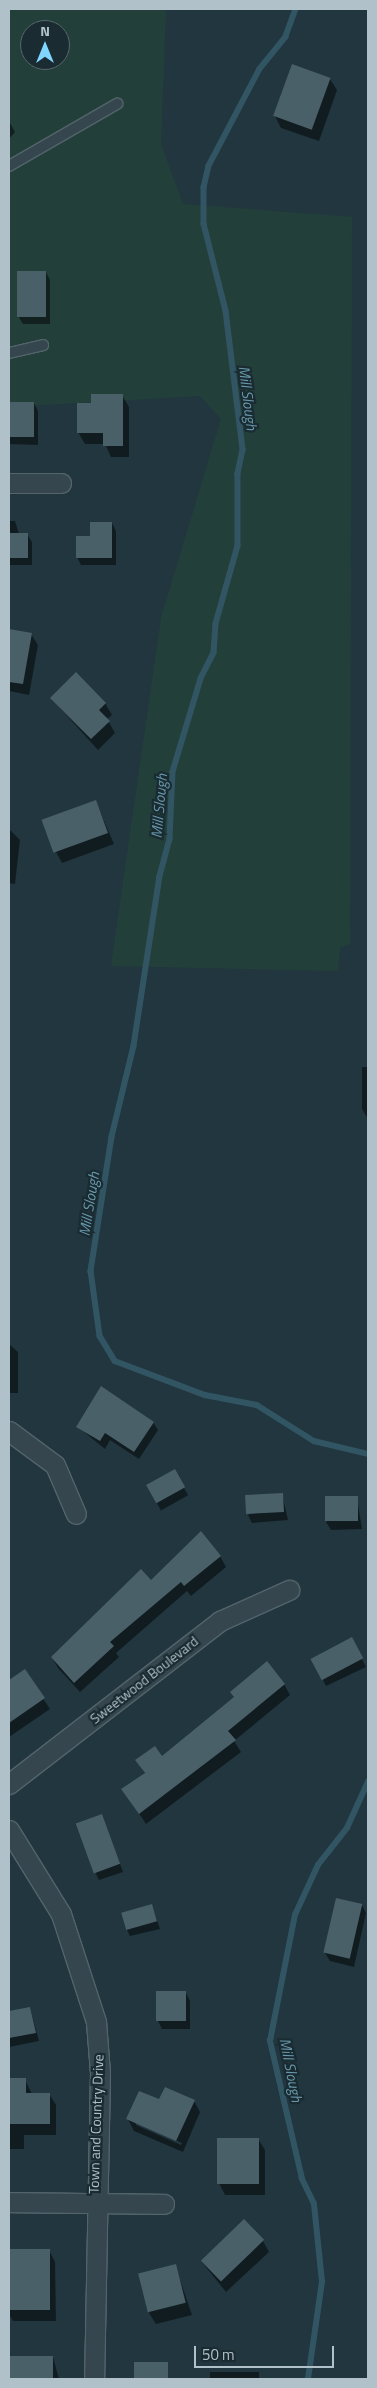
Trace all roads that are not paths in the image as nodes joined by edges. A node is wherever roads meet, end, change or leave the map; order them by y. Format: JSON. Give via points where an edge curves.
{"nodes":[{"id":1,"x":117,"y":104,"type":"dead end"},
{"id":2,"x":9,"y":166,"type":"edge"},
{"id":3,"x":43,"y":345,"type":"dead end"},
{"id":4,"x":9,"y":353,"type":"edge"},
{"id":5,"x":9,"y":483,"type":"edge"},
{"id":6,"x":61,"y":483,"type":"dead end"},
{"id":7,"x":9,"y":1431,"type":"edge"},
{"id":8,"x":76,"y":1514,"type":"dead end"},
{"id":9,"x":289,"y":1590,"type":"dead end"},
{"id":10,"x":9,"y":1784,"type":"edge"},
{"id":11,"x":9,"y":1830,"type":"edge"},
{"id":12,"x":94,"y":2201,"type":"junction"},
{"id":13,"x":9,"y":2202,"type":"edge"},
{"id":14,"x":164,"y":2204,"type":"dead end"},
{"id":15,"x":94,"y":2379,"type":"edge"}],
"edges":[{"from":1,"to":2,"type":"lane"},
{"from":3,"to":4,"type":"lane"},
{"from":5,"to":6,"type":"street"},
{"from":7,"to":8,"type":"street","via":[[55,1465]]},
{"from":9,"to":10,"type":"street","name":"Sweetwood Boulevard","via":[[220,1621]]},
{"from":11,"to":12,"type":"street","name":"Town and Country Drive","via":[[60,1914],[96,2022],[100,2073]]},
{"from":12,"to":13,"type":"street"},
{"from":12,"to":14,"type":"street"},
{"from":12,"to":15,"type":"street","name":"Town and Country Drive"}]}
